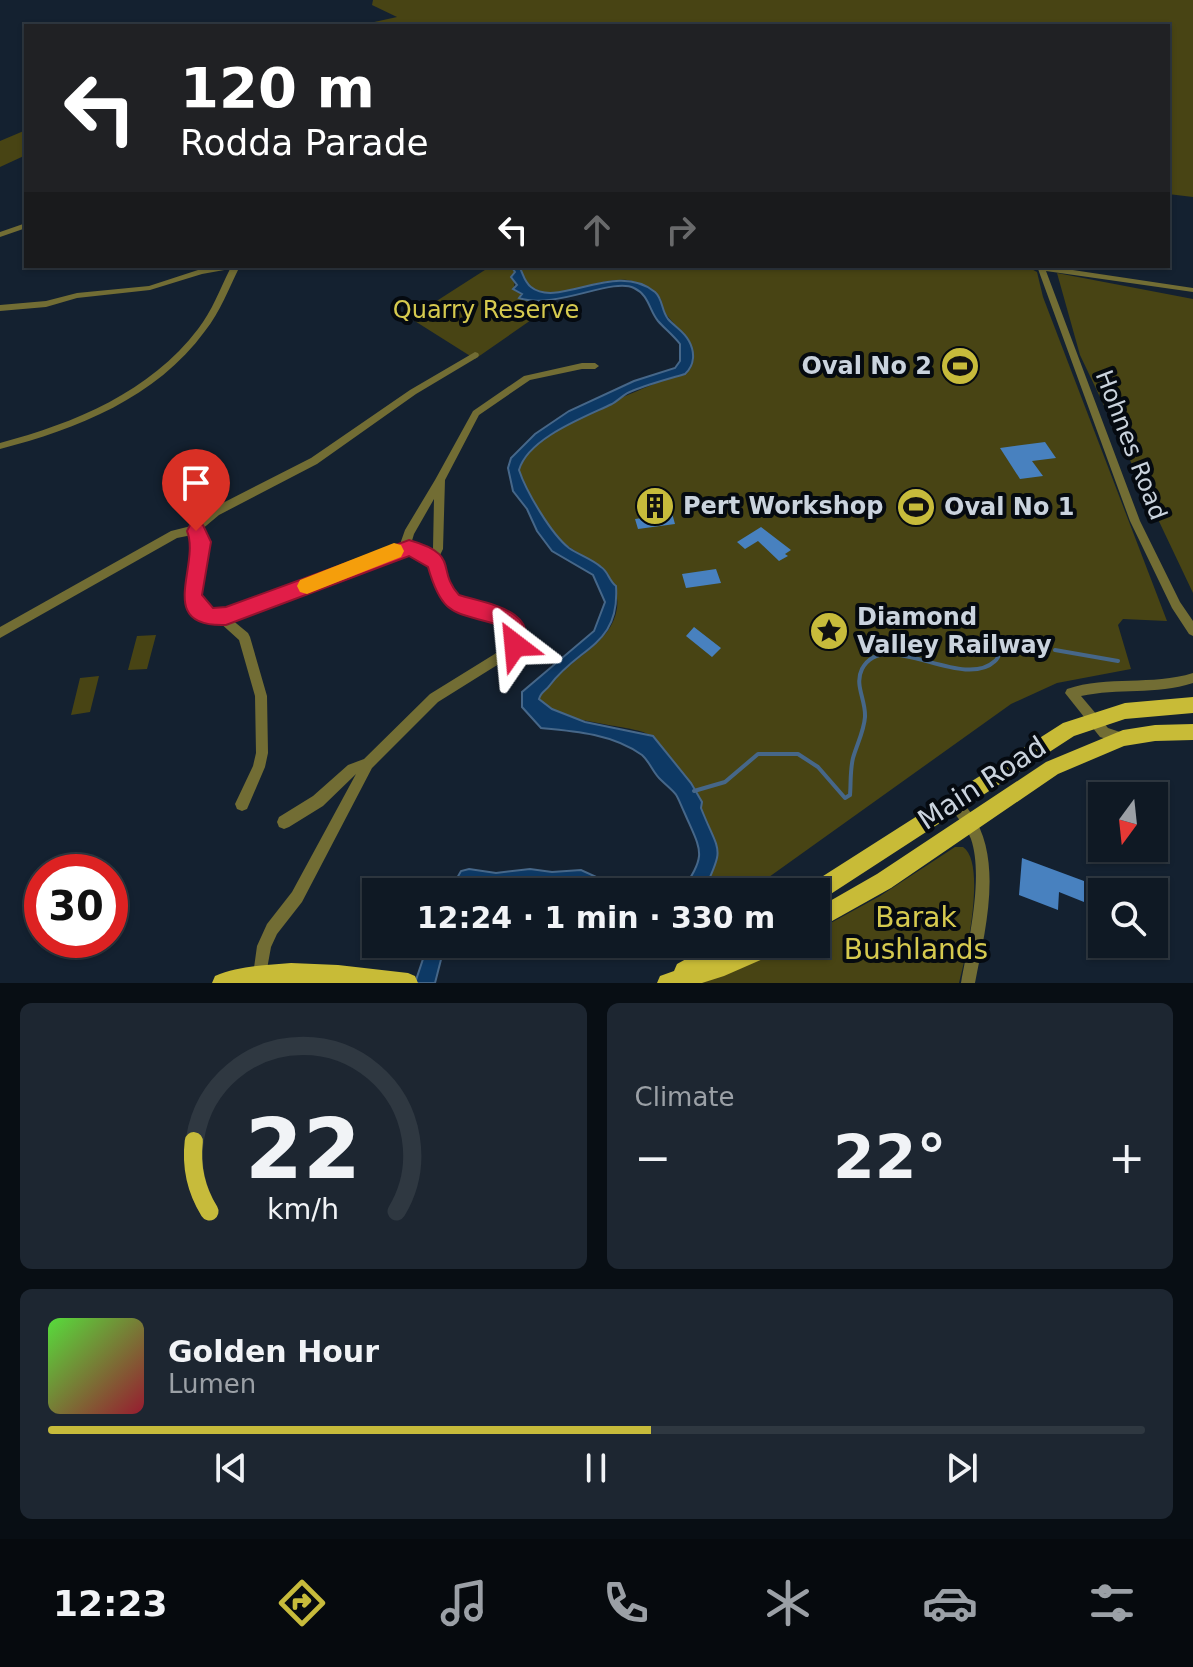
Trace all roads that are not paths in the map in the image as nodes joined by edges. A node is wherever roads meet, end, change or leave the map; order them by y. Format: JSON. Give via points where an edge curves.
{"nodes":[{"id":1,"x":24,"y":226,"type":"edge"},
{"id":2,"x":0,"y":235,"type":"edge"},
{"id":3,"x":224,"y":268,"type":"edge"},
{"id":4,"x":235,"y":268,"type":"edge"},
{"id":5,"x":1038,"y":268,"type":"edge"},
{"id":6,"x":1061,"y":268,"type":"edge"},
{"id":7,"x":1193,"y":290,"type":"edge"},
{"id":8,"x":0,"y":308,"type":"edge"},
{"id":9,"x":475,"y":355,"type":"dead end"},
{"id":10,"x":595,"y":366,"type":"dead end"},
{"id":11,"x":0,"y":446,"type":"edge"},
{"id":12,"x":440,"y":480,"type":"junction"},
{"id":13,"x":194,"y":530,"type":"junction"},
{"id":14,"x":404,"y":548,"type":"junction"},
{"id":15,"x":433,"y":559,"type":"junction"},
{"id":16,"x":224,"y":616,"type":"junction"},
{"id":17,"x":1193,"y":631,"type":"edge"},
{"id":18,"x":0,"y":633,"type":"edge"},
{"id":19,"x":1193,"y":678,"type":"edge"},
{"id":20,"x":1193,"y":705,"type":"edge"},
{"id":21,"x":1093,"y":720,"type":"junction"},
{"id":22,"x":1193,"y":732,"type":"edge"},
{"id":23,"x":1123,"y":738,"type":"junction"},
{"id":24,"x":368,"y":764,"type":"junction"},
{"id":25,"x":954,"y":802,"type":"junction"},
{"id":26,"x":242,"y":804,"type":"dead end"},
{"id":27,"x":284,"y":822,"type":"dead end"},
{"id":28,"x":969,"y":822,"type":"junction"},
{"id":29,"x":838,"y":878,"type":"junction"},
{"id":30,"x":830,"y":883,"type":"edge"},
{"id":31,"x":838,"y":908,"type":"junction"},
{"id":32,"x":830,"y":912,"type":"edge"},
{"id":33,"x":709,"y":958,"type":"edge"},
{"id":34,"x":742,"y":958,"type":"edge"},
{"id":35,"x":260,"y":975,"type":"junction"},
{"id":36,"x":222,"y":983,"type":"edge"},
{"id":37,"x":408,"y":983,"type":"edge"},
{"id":38,"x":665,"y":983,"type":"edge"},
{"id":39,"x":968,"y":983,"type":"edge"}],
"edges":[{"from":1,"to":2,"type":"street"},
{"from":3,"to":8,"type":"street","via":[[150,288]]},
{"from":4,"to":11,"type":"street","via":[[203,329],[154,377],[76,421]]},
{"from":5,"to":17,"type":"street","name":"Hohnes Road","via":[[1135,521]]},
{"from":6,"to":7,"type":"street"},
{"from":9,"to":13,"type":"street","via":[[314,461],[215,512]]},
{"from":10,"to":12,"type":"street","via":[[527,378],[480,410]]},
{"from":12,"to":14,"type":"street"},
{"from":12,"to":15,"type":"street","via":[[438,549]]},
{"from":13,"to":16,"type":"street","via":[[201,542],[193,599],[205,615]]},
{"from":13,"to":18,"type":"street","via":[[175,534]]},
{"from":14,"to":15,"type":"street"},
{"from":14,"to":16,"type":"street"},
{"from":15,"to":24,"type":"street","via":[[449,598],[509,620],[516,628],[515,645],[434,698]]},
{"from":16,"to":26,"type":"street","via":[[244,637],[261,696],[262,753]]},
{"from":19,"to":21,"type":"street","via":[[1099,685],[1071,693]]},
{"from":20,"to":21,"type":"main road","name":"Main Road","via":[[1125,711]]},
{"from":21,"to":23,"type":"street","via":[[1104,733]]},
{"from":21,"to":25,"type":"main road","name":"Main Road","via":[[1045,741]]},
{"from":22,"to":23,"type":"main road","name":"Main Road"},
{"from":23,"to":28,"type":"main road","name":"Main Road","via":[[1052,768]]},
{"from":24,"to":27,"type":"street","via":[[347,772],[318,801]]},
{"from":24,"to":35,"type":"street","via":[[297,897],[272,929]]},
{"from":25,"to":28,"type":"street"},
{"from":25,"to":29,"type":"main road","name":"Main Road"},
{"from":28,"to":31,"type":"main road","name":"Main Road"},
{"from":28,"to":39,"type":"street","via":[[979,839],[982,863]]},
{"from":29,"to":30,"type":"main road","name":"Main Road"},
{"from":29,"to":31,"type":"main road"},
{"from":31,"to":32,"type":"main road","name":"Main Road"},
{"from":33,"to":38,"type":"main road"},
{"from":34,"to":38,"type":"main road"},
{"from":35,"to":36,"type":"main road"},
{"from":35,"to":37,"type":"main road","via":[[339,974]]}]}
